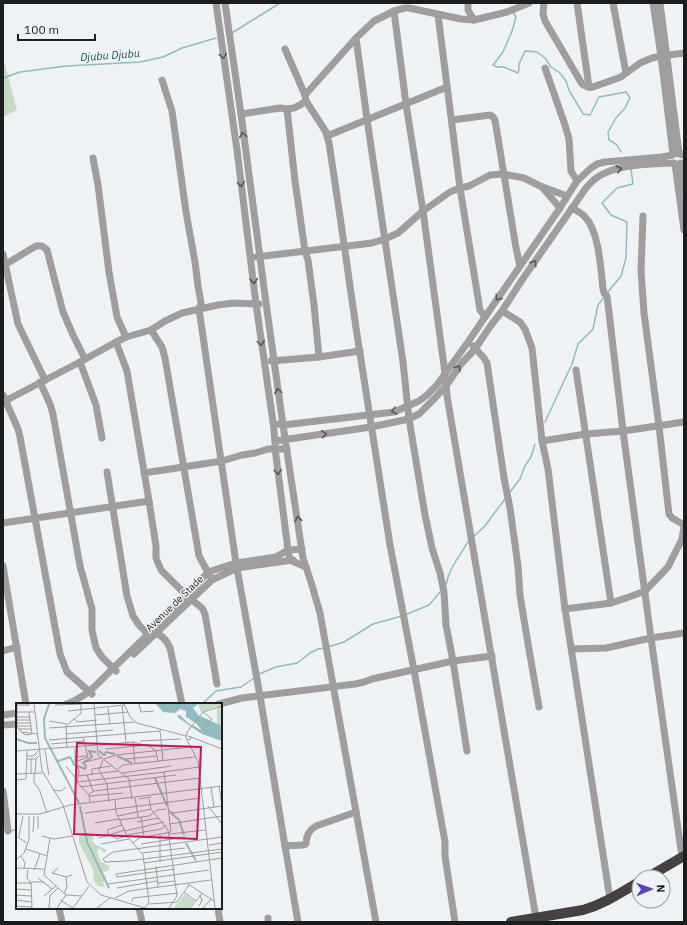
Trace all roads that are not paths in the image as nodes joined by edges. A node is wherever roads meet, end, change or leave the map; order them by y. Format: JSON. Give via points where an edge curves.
{"nodes":[{"id":1,"x":216,"y":3,"type":"edge"},
{"id":2,"x":225,"y":3,"type":"edge"},
{"id":3,"x":468,"y":3,"type":"edge"},
{"id":4,"x":529,"y":3,"type":"edge"},
{"id":5,"x":544,"y":3,"type":"edge"},
{"id":6,"x":577,"y":3,"type":"edge"},
{"id":7,"x":613,"y":3,"type":"edge"},
{"id":8,"x":653,"y":3,"type":"edge"},
{"id":9,"x":660,"y":3,"type":"edge"},
{"id":10,"x":404,"y":6,"type":"edge"},
{"id":11,"x":394,"y":11,"type":"junction"},
{"id":12,"x":438,"y":15,"type":"junction"},
{"id":13,"x":474,"y":20,"type":"junction"},
{"id":14,"x":230,"y":38,"type":"junction"},
{"id":15,"x":356,"y":38,"type":"junction"},
{"id":16,"x":221,"y":40,"type":"junction"},
{"id":17,"x":285,"y":49,"type":"dead end"},
{"id":18,"x":684,"y":53,"type":"edge"},
{"id":19,"x":664,"y":55,"type":"junction"},
{"id":20,"x":545,"y":68,"type":"dead end"},
{"id":21,"x":626,"y":73,"type":"junction"},
{"id":22,"x":162,"y":80,"type":"dead end"},
{"id":23,"x":447,"y":87,"type":"junction"},
{"id":24,"x":589,"y":87,"type":"junction"},
{"id":25,"x":306,"y":98,"type":"junction"},
{"id":26,"x":406,"y":104,"type":"junction"},
{"id":27,"x":287,"y":109,"type":"junction"},
{"id":28,"x":241,"y":114,"type":"junction"},
{"id":29,"x":367,"y":119,"type":"junction"},
{"id":30,"x":452,"y":120,"type":"junction"},
{"id":31,"x":327,"y":136,"type":"junction"},
{"id":32,"x":93,"y":158,"type":"dead end"},
{"id":33,"x":679,"y":158,"type":"edge"},
{"id":34,"x":503,"y":174,"type":"junction"},
{"id":35,"x":577,"y":181,"type":"junction"},
{"id":36,"x":540,"y":186,"type":"junction"},
{"id":37,"x":460,"y":188,"type":"junction"},
{"id":38,"x":684,"y":191,"type":"edge"},
{"id":39,"x":567,"y":196,"type":"junction"},
{"id":40,"x":560,"y":208,"type":"junction"},
{"id":41,"x":572,"y":208,"type":"junction"},
{"id":42,"x":423,"y":211,"type":"junction"},
{"id":43,"x":643,"y":216,"type":"dead end"},
{"id":44,"x":683,"y":218,"type":"edge"},
{"id":45,"x":684,"y":230,"type":"edge"},
{"id":46,"x":385,"y":239,"type":"junction"},
{"id":47,"x":344,"y":247,"type":"junction"},
{"id":48,"x":305,"y":251,"type":"junction"},
{"id":49,"x":3,"y":254,"type":"edge"},
{"id":50,"x":260,"y":257,"type":"junction"},
{"id":51,"x":251,"y":258,"type":"junction"},
{"id":52,"x":6,"y":264,"type":"junction"},
{"id":53,"x":520,"y":266,"type":"junction"},
{"id":54,"x":8,"y":278,"type":"junction"},
{"id":55,"x":3,"y":284,"type":"edge"},
{"id":56,"x":266,"y":303,"type":"junction"},
{"id":57,"x":256,"y":304,"type":"junction"},
{"id":58,"x":199,"y":309,"type":"junction"},
{"id":59,"x":502,"y":311,"type":"junction"},
{"id":60,"x":485,"y":317,"type":"junction"},
{"id":61,"x":151,"y":330,"type":"junction"},
{"id":62,"x":126,"y":337,"type":"junction"},
{"id":63,"x":116,"y":342,"type":"junction"},
{"id":64,"x":468,"y":342,"type":"junction"},
{"id":65,"x":475,"y":349,"type":"junction"},
{"id":66,"x":360,"y":351,"type":"junction"},
{"id":67,"x":319,"y":358,"type":"junction"},
{"id":68,"x":83,"y":361,"type":"junction"},
{"id":69,"x":274,"y":361,"type":"junction"},
{"id":70,"x":264,"y":362,"type":"junction"},
{"id":71,"x":576,"y":370,"type":"dead end"},
{"id":72,"x":445,"y":373,"type":"junction"},
{"id":73,"x":43,"y":381,"type":"junction"},
{"id":74,"x":446,"y":386,"type":"junction"},
{"id":75,"x":4,"y":399,"type":"edge"},
{"id":76,"x":408,"y":406,"type":"junction"},
{"id":77,"x":369,"y":415,"type":"junction"},
{"id":78,"x":409,"y":419,"type":"junction"},
{"id":79,"x":273,"y":422,"type":"junction"},
{"id":80,"x":684,"y":422,"type":"edge"},
{"id":81,"x":283,"y":425,"type":"junction"},
{"id":82,"x":659,"y":426,"type":"junction"},
{"id":83,"x":371,"y":427,"type":"junction"},
{"id":84,"x":623,"y":431,"type":"junction"},
{"id":85,"x":586,"y":434,"type":"junction"},
{"id":86,"x":102,"y":438,"type":"dead end"},
{"id":87,"x":285,"y":439,"type":"junction"},
{"id":88,"x":542,"y":441,"type":"junction"},
{"id":89,"x":275,"y":444,"type":"junction"},
{"id":90,"x":287,"y":449,"type":"junction"},
{"id":91,"x":222,"y":461,"type":"junction"},
{"id":92,"x":184,"y":466,"type":"junction"},
{"id":93,"x":107,"y":472,"type":"dead end"},
{"id":94,"x":144,"y":473,"type":"junction"},
{"id":95,"x":149,"y":501,"type":"junction"},
{"id":96,"x":112,"y":506,"type":"junction"},
{"id":97,"x":71,"y":513,"type":"junction"},
{"id":98,"x":35,"y":518,"type":"junction"},
{"id":99,"x":3,"y":523,"type":"edge"},
{"id":100,"x":684,"y":526,"type":"edge"},
{"id":101,"x":302,"y":549,"type":"junction"},
{"id":102,"x":288,"y":550,"type":"junction"},
{"id":103,"x":303,"y":558,"type":"junction"},
{"id":104,"x":290,"y":560,"type":"junction"},
{"id":105,"x":3,"y":566,"type":"edge"},
{"id":106,"x":237,"y":566,"type":"junction"},
{"id":107,"x":306,"y":567,"type":"junction"},
{"id":108,"x":208,"y":572,"type":"junction"},
{"id":109,"x":212,"y":580,"type":"junction"},
{"id":110,"x":644,"y":590,"type":"junction"},
{"id":111,"x":189,"y":598,"type":"junction"},
{"id":112,"x":611,"y":603,"type":"junction"},
{"id":113,"x":565,"y":609,"type":"junction"},
{"id":114,"x":157,"y":633,"type":"junction"},
{"id":115,"x":684,"y":633,"type":"edge"},
{"id":116,"x":148,"y":634,"type":"junction"},
{"id":117,"x":650,"y":638,"type":"junction"},
{"id":118,"x":17,"y":647,"type":"junction"},
{"id":119,"x":572,"y":649,"type":"junction"},
{"id":120,"x":3,"y":651,"type":"edge"},
{"id":121,"x":492,"y":656,"type":"junction"},
{"id":122,"x":453,"y":661,"type":"junction"},
{"id":123,"x":115,"y":669,"type":"junction"},
{"id":124,"x":414,"y":670,"type":"junction"},
{"id":125,"x":217,"y":684,"type":"dead end"},
{"id":126,"x":333,"y":687,"type":"junction"},
{"id":127,"x":90,"y":693,"type":"junction"},
{"id":128,"x":260,"y":696,"type":"junction"},
{"id":129,"x":26,"y":703,"type":"edge"},
{"id":130,"x":69,"y":703,"type":"edge"},
{"id":131,"x":80,"y":703,"type":"edge"},
{"id":132,"x":182,"y":703,"type":"edge"},
{"id":133,"x":222,"y":703,"type":"edge"},
{"id":134,"x":539,"y":707,"type":"dead end"},
{"id":135,"x":16,"y":713,"type":"edge"},
{"id":136,"x":3,"y":715,"type":"edge"},
{"id":137,"x":16,"y":724,"type":"edge"},
{"id":138,"x":3,"y":725,"type":"edge"},
{"id":139,"x":467,"y":751,"type":"dead end"},
{"id":140,"x":3,"y":791,"type":"edge"},
{"id":141,"x":356,"y":812,"type":"junction"},
{"id":142,"x":8,"y":831,"type":"dead end"},
{"id":143,"x":285,"y":846,"type":"junction"},
{"id":144,"x":683,"y":857,"type":"edge"},
{"id":145,"x":662,"y":869,"type":"edge"},
{"id":146,"x":631,"y":887,"type":"edge"},
{"id":147,"x":610,"y":899,"type":"junction"},
{"id":148,"x":59,"y":909,"type":"edge"},
{"id":149,"x":139,"y":909,"type":"edge"},
{"id":150,"x":218,"y":909,"type":"edge"},
{"id":151,"x":536,"y":918,"type":"junction"},
{"id":152,"x":62,"y":922,"type":"edge"},
{"id":153,"x":142,"y":922,"type":"edge"},
{"id":154,"x":220,"y":922,"type":"edge"},
{"id":155,"x":298,"y":922,"type":"edge"},
{"id":156,"x":376,"y":922,"type":"edge"},
{"id":157,"x":455,"y":922,"type":"edge"},
{"id":158,"x":512,"y":922,"type":"edge"}],
"edges":[{"from":1,"to":16,"type":"street"},
{"from":2,"to":14,"type":"street"},
{"from":3,"to":13,"type":"street","via":[[468,10]]},
{"from":4,"to":13,"type":"street"},
{"from":5,"to":24,"type":"street","via":[[545,21],[582,84]]},
{"from":6,"to":24,"type":"street"},
{"from":7,"to":21,"type":"street"},
{"from":8,"to":19,"type":"street"},
{"from":9,"to":19,"type":"street"},
{"from":10,"to":11,"type":"street"},
{"from":10,"to":12,"type":"street"},
{"from":11,"to":15,"type":"street","via":[[374,20]]},
{"from":11,"to":26,"type":"street"},
{"from":12,"to":13,"type":"street"},
{"from":12,"to":23,"type":"street"},
{"from":14,"to":16,"type":"street"},
{"from":14,"to":28,"type":"street"},
{"from":15,"to":25,"type":"street"},
{"from":15,"to":29,"type":"street"},
{"from":16,"to":51,"type":"street","one_way":true},
{"from":17,"to":25,"type":"street"},
{"from":18,"to":19,"type":"street"},
{"from":19,"to":21,"type":"street","via":[[640,63]]},
{"from":19,"to":33,"type":"street"},
{"from":20,"to":35,"type":"street","via":[[569,139],[571,171]]},
{"from":21,"to":24,"type":"street"},
{"from":22,"to":58,"type":"street","via":[[172,111],[201,303]]},
{"from":23,"to":26,"type":"street"},
{"from":23,"to":30,"type":"street"},
{"from":25,"to":27,"type":"street","via":[[294,108]]},
{"from":25,"to":31,"type":"street"},
{"from":26,"to":29,"type":"street"},
{"from":26,"to":42,"type":"street"},
{"from":27,"to":28,"type":"street"},
{"from":27,"to":48,"type":"street"},
{"from":50,"to":28,"type":"street","one_way":true},
{"from":29,"to":31,"type":"street"},
{"from":29,"to":46,"type":"street"},
{"from":30,"to":34,"type":"street","via":[[490,115],[493,117]]},
{"from":30,"to":37,"type":"street"},
{"from":31,"to":47,"type":"street"},
{"from":32,"to":62,"type":"street","via":[[117,317]]},
{"from":33,"to":35,"type":"street","via":[[605,162],[591,168]]},
{"from":33,"to":38,"type":"street"},
{"from":41,"to":33,"type":"street","one_way":true,"via":[[592,181],[604,173],[618,168]]},
{"from":33,"to":44,"type":"street"},
{"from":34,"to":36,"type":"street","via":[[524,178]]},
{"from":34,"to":37,"type":"street","via":[[490,175]]},
{"from":34,"to":53,"type":"street"},
{"from":35,"to":39,"type":"street"},
{"from":36,"to":39,"type":"street"},
{"from":36,"to":40,"type":"street"},
{"from":37,"to":42,"type":"street"},
{"from":37,"to":60,"type":"street","via":[[477,295],[480,310]]},
{"from":39,"to":40,"type":"street"},
{"from":40,"to":53,"type":"street"},
{"from":59,"to":41,"type":"street","one_way":true},
{"from":41,"to":84,"type":"street","via":[[585,216],[596,240],[606,295]]},
{"from":42,"to":46,"type":"street","via":[[398,233]]},
{"from":42,"to":72,"type":"street"},
{"from":43,"to":82,"type":"street","via":[[641,271],[644,313]]},
{"from":44,"to":45,"type":"street"},
{"from":46,"to":47,"type":"street"},
{"from":46,"to":76,"type":"street"},
{"from":47,"to":48,"type":"street"},
{"from":47,"to":66,"type":"street"},
{"from":48,"to":50,"type":"street"},
{"from":48,"to":67,"type":"street"},
{"from":49,"to":52,"type":"street"},
{"from":50,"to":51,"type":"street"},
{"from":50,"to":56,"type":"street"},
{"from":51,"to":57,"type":"street","one_way":true},
{"from":52,"to":54,"type":"street"},
{"from":52,"to":68,"type":"street","via":[[36,246],[44,246],[63,312]]},
{"from":53,"to":60,"type":"street","one_way":true},
{"from":54,"to":55,"type":"street"},
{"from":54,"to":73,"type":"street","via":[[20,331]]},
{"from":56,"to":57,"type":"street"},
{"from":56,"to":69,"type":"street"},
{"from":57,"to":58,"type":"street","via":[[234,303]]},
{"from":57,"to":70,"type":"street","one_way":true},
{"from":58,"to":61,"type":"street","via":[[182,313]]},
{"from":58,"to":91,"type":"street"},
{"from":59,"to":65,"type":"street"},
{"from":59,"to":88,"type":"street","via":[[520,322],[532,348]]},
{"from":60,"to":64,"type":"street"},
{"from":61,"to":62,"type":"street"},
{"from":61,"to":92,"type":"street","via":[[162,347],[165,358]]},
{"from":62,"to":63,"type":"street"},
{"from":63,"to":68,"type":"street"},
{"from":63,"to":94,"type":"street","via":[[127,371]]},
{"from":64,"to":65,"type":"street"},
{"from":64,"to":72,"type":"street"},
{"from":74,"to":65,"type":"street","one_way":true},
{"from":65,"to":134,"type":"street","via":[[487,363],[510,508],[520,595]]},
{"from":66,"to":67,"type":"street"},
{"from":66,"to":77,"type":"street"},
{"from":67,"to":69,"type":"street"},
{"from":68,"to":73,"type":"street"},
{"from":68,"to":86,"type":"street","via":[[96,405]]},
{"from":69,"to":70,"type":"street"},
{"from":81,"to":69,"type":"street","one_way":true},
{"from":70,"to":79,"type":"street"},
{"from":71,"to":85,"type":"street"},
{"from":72,"to":74,"type":"street"},
{"from":72,"to":76,"type":"street","via":[[427,395]]},
{"from":73,"to":75,"type":"street"},
{"from":73,"to":97,"type":"street","via":[[53,414]]},
{"from":74,"to":78,"type":"street","via":[[419,414]]},
{"from":74,"to":121,"type":"street"},
{"from":75,"to":98,"type":"street","via":[[18,429]]},
{"from":76,"to":77,"type":"street","one_way":true,"via":[[394,412]]},
{"from":76,"to":78,"type":"street"},
{"from":77,"to":81,"type":"street"},
{"from":77,"to":83,"type":"street"},
{"from":78,"to":83,"type":"street"},
{"from":78,"to":122,"type":"street","via":[[425,515],[443,589]]},
{"from":79,"to":81,"type":"street"},
{"from":79,"to":89,"type":"street"},
{"from":80,"to":82,"type":"street"},
{"from":81,"to":87,"type":"street"},
{"from":82,"to":84,"type":"street"},
{"from":82,"to":100,"type":"street","via":[[669,514]]},
{"from":87,"to":83,"type":"street","one_way":true},
{"from":83,"to":124,"type":"street"},
{"from":84,"to":85,"type":"street"},
{"from":84,"to":110,"type":"street"},
{"from":85,"to":88,"type":"street"},
{"from":85,"to":112,"type":"street"},
{"from":87,"to":89,"type":"street"},
{"from":87,"to":90,"type":"street"},
{"from":88,"to":113,"type":"street","via":[[548,469]]},
{"from":89,"to":90,"type":"street"},
{"from":89,"to":91,"type":"street","via":[[255,453]]},
{"from":89,"to":102,"type":"street","one_way":true},
{"from":101,"to":90,"type":"street","one_way":true},
{"from":91,"to":92,"type":"street"},
{"from":91,"to":106,"type":"street"},
{"from":92,"to":94,"type":"street"},
{"from":92,"to":108,"type":"street","via":[[199,556]]},
{"from":93,"to":96,"type":"street"},
{"from":94,"to":95,"type":"street"},
{"from":95,"to":96,"type":"street"},
{"from":95,"to":111,"type":"street","via":[[156,558],[161,570]]},
{"from":96,"to":97,"type":"street"},
{"from":96,"to":116,"type":"street","via":[[127,596],[133,616]]},
{"from":97,"to":98,"type":"street"},
{"from":97,"to":123,"type":"street","via":[[80,566],[92,609],[92,630],[96,648]]},
{"from":98,"to":99,"type":"street"},
{"from":98,"to":127,"type":"street","via":[[60,654],[67,672]]},
{"from":100,"to":110,"type":"street","via":[[682,539],[668,567]]},
{"from":101,"to":102,"type":"street"},
{"from":101,"to":103,"type":"street"},
{"from":102,"to":104,"type":"street"},
{"from":102,"to":106,"type":"street","via":[[276,557]]},
{"from":103,"to":104,"type":"street","name":"Avenue de Stade"},
{"from":103,"to":107,"type":"street"},
{"from":104,"to":106,"type":"street","name":"Avenue de Stade"},
{"from":104,"to":107,"type":"street"},
{"from":105,"to":118,"type":"street"},
{"from":106,"to":108,"type":"street"},
{"from":106,"to":109,"type":"street","name":"Avenue de Stade"},
{"from":106,"to":128,"type":"street"},
{"from":107,"to":126,"type":"street","via":[[319,608]]},
{"from":108,"to":109,"type":"street"},
{"from":108,"to":111,"type":"street"},
{"from":109,"to":111,"type":"street","name":"Avenue de Stade"},
{"from":110,"to":112,"type":"street"},
{"from":110,"to":117,"type":"street"},
{"from":111,"to":114,"type":"street","name":"Avenue de Stade"},
{"from":111,"to":116,"type":"street"},
{"from":111,"to":125,"type":"street","via":[[202,608],[205,614]]},
{"from":112,"to":113,"type":"street"},
{"from":113,"to":119,"type":"street"},
{"from":114,"to":116,"type":"street"},
{"from":114,"to":123,"type":"street","name":"Avenue de Stade"},
{"from":114,"to":132,"type":"street","via":[[168,642]]},
{"from":115,"to":117,"type":"street"},
{"from":116,"to":123,"type":"street"},
{"from":117,"to":119,"type":"street","via":[[606,648]]},
{"from":117,"to":144,"type":"street"},
{"from":118,"to":120,"type":"street"},
{"from":118,"to":129,"type":"street"},
{"from":119,"to":147,"type":"street"},
{"from":121,"to":122,"type":"street"},
{"from":121,"to":151,"type":"street"},
{"from":122,"to":124,"type":"street"},
{"from":122,"to":139,"type":"street"},
{"from":123,"to":127,"type":"street","name":"Avenue de Stade"},
{"from":124,"to":126,"type":"street"},
{"from":124,"to":157,"type":"street","via":[[445,842]]},
{"from":126,"to":128,"type":"street"},
{"from":126,"to":141,"type":"street"},
{"from":127,"to":130,"type":"street"},
{"from":127,"to":131,"type":"street","name":"Avenue de Stade"},
{"from":128,"to":133,"type":"street"},
{"from":128,"to":143,"type":"street"},
{"from":135,"to":136,"type":"street"},
{"from":137,"to":138,"type":"street"},
{"from":140,"to":142,"type":"street"},
{"from":141,"to":143,"type":"street","via":[[316,826],[309,832],[303,846]]},
{"from":141,"to":156,"type":"street"},
{"from":143,"to":155,"type":"street"},
{"from":144,"to":145,"type":"highway"},
{"from":146,"to":147,"type":"highway"},
{"from":147,"to":151,"type":"highway","via":[[583,910]]},
{"from":148,"to":152,"type":"street"},
{"from":149,"to":153,"type":"street"},
{"from":150,"to":154,"type":"street"},
{"from":151,"to":158,"type":"highway"}]}
